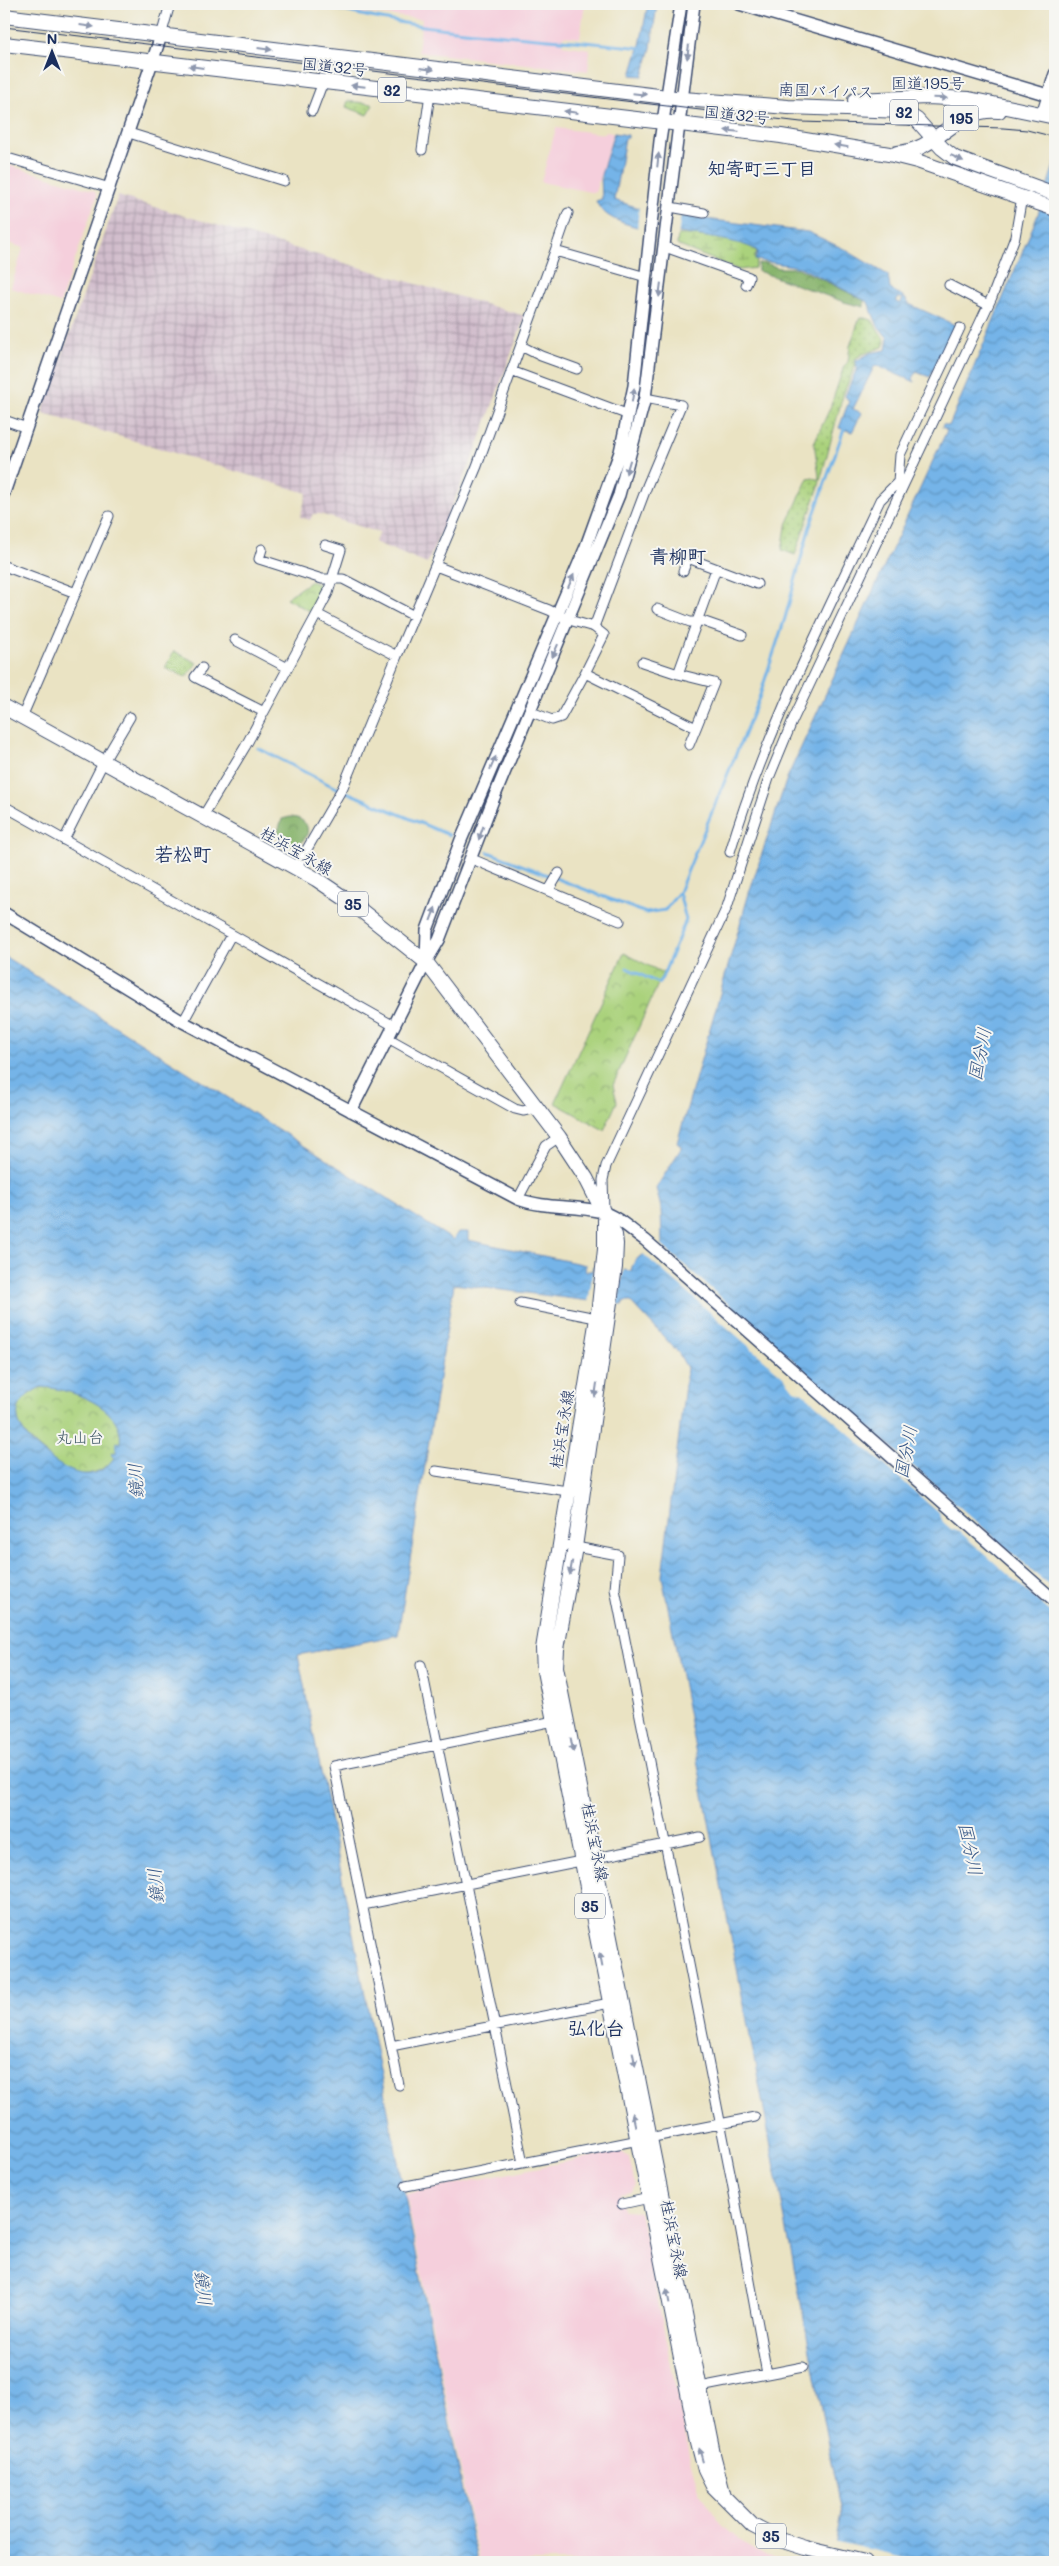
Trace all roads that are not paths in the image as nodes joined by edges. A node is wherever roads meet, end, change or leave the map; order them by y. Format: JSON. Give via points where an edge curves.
{"nodes":[{"id":1,"x":170,"y":4,"type":"edge"},
{"id":2,"x":681,"y":4,"type":"edge"},
{"id":3,"x":694,"y":4,"type":"edge"},
{"id":4,"x":739,"y":4,"type":"edge"},
{"id":5,"x":4,"y":16,"type":"edge"},
{"id":6,"x":161,"y":36,"type":"junction"},
{"id":7,"x":4,"y":44,"type":"edge"},
{"id":8,"x":153,"y":62,"type":"junction"},
{"id":9,"x":1055,"y":74,"type":"edge"},
{"id":10,"x":323,"y":82,"type":"junction"},
{"id":11,"x":430,"y":94,"type":"junction"},
{"id":12,"x":1048,"y":95,"type":"junction"},
{"id":13,"x":666,"y":97,"type":"junction"},
{"id":14,"x":683,"y":99,"type":"junction"},
{"id":15,"x":752,"y":105,"type":"junction"},
{"id":16,"x":312,"y":111,"type":"dead end"},
{"id":17,"x":1050,"y":117,"type":"edge"},
{"id":18,"x":662,"y":123,"type":"junction"},
{"id":19,"x":680,"y":126,"type":"junction"},
{"id":20,"x":129,"y":134,"type":"junction"},
{"id":21,"x":781,"y":136,"type":"joint"},
{"id":22,"x":934,"y":140,"type":"junction"},
{"id":23,"x":422,"y":150,"type":"dead end"},
{"id":24,"x":889,"y":154,"type":"junction"},
{"id":25,"x":4,"y":157,"type":"edge"},
{"id":26,"x":284,"y":181,"type":"dead end"},
{"id":27,"x":110,"y":188,"type":"junction"},
{"id":28,"x":1055,"y":194,"type":"edge"},
{"id":29,"x":1028,"y":195,"type":"junction"},
{"id":30,"x":670,"y":209,"type":"junction"},
{"id":31,"x":1055,"y":209,"type":"edge"},
{"id":32,"x":568,"y":213,"type":"dead end"},
{"id":33,"x":704,"y":213,"type":"dead end"},
{"id":34,"x":666,"y":244,"type":"junction"},
{"id":35,"x":555,"y":251,"type":"junction"},
{"id":36,"x":646,"y":277,"type":"junction"},
{"id":37,"x":746,"y":285,"type":"dead end"},
{"id":38,"x":949,"y":285,"type":"dead end"},
{"id":39,"x":988,"y":305,"type":"junction"},
{"id":40,"x":960,"y":328,"type":"dead end"},
{"id":41,"x":521,"y":346,"type":"junction"},
{"id":42,"x":577,"y":369,"type":"dead end"},
{"id":43,"x":511,"y":371,"type":"junction"},
{"id":44,"x":645,"y":398,"type":"junction"},
{"id":45,"x":630,"y":415,"type":"junction"},
{"id":46,"x":4,"y":420,"type":"edge"},
{"id":47,"x":27,"y":428,"type":"junction"},
{"id":48,"x":901,"y":483,"type":"junction"},
{"id":49,"x":4,"y":493,"type":"edge"},
{"id":50,"x":108,"y":516,"type":"dead end"},
{"id":51,"x":325,"y":545,"type":"dead end"},
{"id":52,"x":262,"y":549,"type":"dead end"},
{"id":53,"x":4,"y":566,"type":"edge"},
{"id":54,"x":436,"y":566,"type":"junction"},
{"id":55,"x":716,"y":569,"type":"junction"},
{"id":56,"x":683,"y":571,"type":"dead end"},
{"id":57,"x":332,"y":579,"type":"junction"},
{"id":58,"x":757,"y":584,"type":"dead end"},
{"id":59,"x":76,"y":593,"type":"junction"},
{"id":60,"x":657,"y":609,"type":"dead end"},
{"id":61,"x":317,"y":614,"type":"junction"},
{"id":62,"x":556,"y":614,"type":"junction"},
{"id":63,"x":414,"y":616,"type":"junction"},
{"id":64,"x":569,"y":620,"type":"junction"},
{"id":65,"x":697,"y":621,"type":"junction"},
{"id":66,"x":594,"y":627,"type":"junction"},
{"id":67,"x":742,"y":635,"type":"dead end"},
{"id":68,"x":235,"y":640,"type":"dead end"},
{"id":69,"x":397,"y":656,"type":"junction"},
{"id":70,"x":642,"y":662,"type":"dead end"},
{"id":71,"x":286,"y":667,"type":"junction"},
{"id":72,"x":202,"y":668,"type":"dead end"},
{"id":73,"x":585,"y":673,"type":"junction"},
{"id":74,"x":678,"y":674,"type":"junction"},
{"id":75,"x":4,"y":707,"type":"edge"},
{"id":76,"x":530,"y":711,"type":"junction"},
{"id":77,"x":264,"y":712,"type":"junction"},
{"id":78,"x":22,"y":717,"type":"junction"},
{"id":79,"x":130,"y":717,"type":"dead end"},
{"id":80,"x":696,"y":728,"type":"junction"},
{"id":81,"x":690,"y":745,"type":"dead end"},
{"id":82,"x":104,"y":761,"type":"junction"},
{"id":83,"x":4,"y":806,"type":"edge"},
{"id":84,"x":202,"y":818,"type":"junction"},
{"id":85,"x":64,"y":840,"type":"junction"},
{"id":86,"x":730,"y":852,"type":"dead end"},
{"id":87,"x":472,"y":858,"type":"junction"},
{"id":88,"x":296,"y":868,"type":"junction"},
{"id":89,"x":559,"y":872,"type":"dead end"},
{"id":90,"x":549,"y":890,"type":"junction"},
{"id":91,"x":4,"y":913,"type":"edge"},
{"id":92,"x":620,"y":921,"type":"dead end"},
{"id":93,"x":232,"y":935,"type":"junction"},
{"id":94,"x":426,"y":962,"type":"junction"},
{"id":95,"x":183,"y":1022,"type":"junction"},
{"id":96,"x":394,"y":1026,"type":"junction"},
{"id":97,"x":388,"y":1038,"type":"junction"},
{"id":98,"x":537,"y":1108,"type":"junction"},
{"id":99,"x":351,"y":1111,"type":"junction"},
{"id":100,"x":559,"y":1137,"type":"junction"},
{"id":101,"x":518,"y":1199,"type":"junction"},
{"id":102,"x":604,"y":1212,"type":"junction"},
{"id":103,"x":520,"y":1303,"type":"dead end"},
{"id":104,"x":602,"y":1312,"type":"junction"},
{"id":105,"x":436,"y":1471,"type":"dead end"},
{"id":106,"x":575,"y":1492,"type":"junction"},
{"id":107,"x":560,"y":1544,"type":"junction"},
{"id":108,"x":575,"y":1546,"type":"junction"},
{"id":109,"x":1055,"y":1601,"type":"edge"},
{"id":110,"x":421,"y":1665,"type":"dead end"},
{"id":111,"x":560,"y":1719,"type":"junction"},
{"id":112,"x":437,"y":1744,"type":"junction"},
{"id":113,"x":700,"y":1837,"type":"dead end"},
{"id":114,"x":666,"y":1844,"type":"junction"},
{"id":115,"x":588,"y":1860,"type":"junction"},
{"id":116,"x":466,"y":1884,"type":"junction"},
{"id":117,"x":363,"y":1905,"type":"junction"},
{"id":118,"x":616,"y":2001,"type":"junction"},
{"id":119,"x":494,"y":2024,"type":"junction"},
{"id":120,"x":391,"y":2046,"type":"junction"},
{"id":121,"x":399,"y":2085,"type":"dead end"},
{"id":122,"x":755,"y":2117,"type":"dead end"},
{"id":123,"x":721,"y":2125,"type":"junction"},
{"id":124,"x":644,"y":2140,"type":"junction"},
{"id":125,"x":523,"y":2163,"type":"junction"},
{"id":126,"x":406,"y":2186,"type":"dead end"},
{"id":127,"x":656,"y":2196,"type":"junction"},
{"id":128,"x":622,"y":2204,"type":"dead end"},
{"id":129,"x":803,"y":2367,"type":"dead end"},
{"id":130,"x":767,"y":2374,"type":"junction"},
{"id":131,"x":694,"y":2388,"type":"junction"},
{"id":132,"x":865,"y":2562,"type":"edge"}],
"edges":[{"from":1,"to":6,"type":"street"},
{"from":2,"to":13,"type":"street"},
{"from":3,"to":14,"type":"street","one_way":true},
{"from":4,"to":12,"type":"street"},
{"from":5,"to":6,"type":"main road","name":"国道32号","number":"32","one_way":true},
{"from":6,"to":8,"type":"street"},
{"from":6,"to":13,"type":"main road","name":"国道32号","number":"32","one_way":true},
{"from":7,"to":8,"type":"main road","name":"国道32号","number":"32"},
{"from":10,"to":8,"type":"main road","name":"国道32号","number":"32","one_way":true},
{"from":8,"to":20,"type":"street"},
{"from":9,"to":12,"type":"street"},
{"from":11,"to":10,"type":"main road","name":"国道32号","number":"32","one_way":true},
{"from":10,"to":16,"type":"street"},
{"from":18,"to":11,"type":"main road","name":"国道32号","number":"32","one_way":true},
{"from":11,"to":23,"type":"street"},
{"from":12,"to":17,"type":"street"},
{"from":13,"to":14,"type":"main road","name":"国道32号","number":"32"},
{"from":13,"to":18,"type":"street"},
{"from":14,"to":15,"type":"main road","name":"国道32号","number":"32"},
{"from":14,"to":19,"type":"street"},
{"from":15,"to":17,"type":"main road","name":"国道195号","number":"195","one_way":true,"via":[[955,98],[983,101]]},
{"from":15,"to":22,"type":"main road","name":"南国バイパス","number":"32","via":[[903,111],[917,120]]},
{"from":17,"to":22,"type":"main road","name":"国道195号","number":"195","via":[[980,111],[961,119]]},
{"from":18,"to":19,"type":"main road","name":"国道32号","number":"32"},
{"from":36,"to":18,"type":"street","one_way":true},
{"from":21,"to":19,"type":"main road","name":"国道32号","number":"32","one_way":true},
{"from":19,"to":30,"type":"street"},
{"from":20,"to":26,"type":"street"},
{"from":20,"to":27,"type":"street"},
{"from":24,"to":21,"type":"main road","name":"南国バイパス","number":"32","one_way":true},
{"from":22,"to":24,"type":"main road","name":"国道195号","number":"195","via":[[916,149]]},
{"from":22,"to":29,"type":"main road","name":"南国バイパス","number":"32","one_way":true,"via":[[955,158]]},
{"from":24,"to":29,"type":"main road","name":"南国バイパス","number":"32"},
{"from":25,"to":27,"type":"street"},
{"from":27,"to":47,"type":"street"},
{"from":28,"to":29,"type":"main road","name":"南国バイパス","number":"32"},
{"from":29,"to":31,"type":"main road","name":"南国バイパス","number":"32"},
{"from":29,"to":39,"type":"street"},
{"from":30,"to":33,"type":"street"},
{"from":30,"to":34,"type":"street"},
{"from":32,"to":35,"type":"street"},
{"from":34,"to":37,"type":"street","via":[[749,277]]},
{"from":34,"to":44,"type":"street","one_way":true},
{"from":35,"to":36,"type":"street"},
{"from":35,"to":41,"type":"street"},
{"from":45,"to":36,"type":"street","one_way":true},
{"from":38,"to":39,"type":"street"},
{"from":39,"to":48,"type":"street"},
{"from":40,"to":48,"type":"street","via":[[900,455]]},
{"from":41,"to":42,"type":"street"},
{"from":41,"to":43,"type":"street"},
{"from":43,"to":45,"type":"street"},
{"from":43,"to":54,"type":"street"},
{"from":44,"to":64,"type":"street","one_way":true,"via":[[619,495]]},
{"from":44,"to":66,"type":"street","via":[[681,405]]},
{"from":62,"to":45,"type":"street","one_way":true,"via":[[608,489]]},
{"from":46,"to":47,"type":"street"},
{"from":47,"to":49,"type":"street"},
{"from":48,"to":86,"type":"street","via":[[880,500],[780,716],[757,770]]},
{"from":48,"to":102,"type":"street","via":[[769,778],[727,907],[606,1166]]},
{"from":50,"to":59,"type":"street"},
{"from":51,"to":57,"type":"street","via":[[341,550]]},
{"from":52,"to":57,"type":"street","via":[[259,559],[322,579]]},
{"from":53,"to":59,"type":"street"},
{"from":54,"to":62,"type":"street"},
{"from":54,"to":63,"type":"street"},
{"from":55,"to":56,"type":"street","via":[[688,558]]},
{"from":55,"to":58,"type":"street"},
{"from":55,"to":65,"type":"street"},
{"from":57,"to":61,"type":"street"},
{"from":57,"to":63,"type":"street","via":[[343,579]]},
{"from":59,"to":78,"type":"street"},
{"from":60,"to":65,"type":"street","via":[[690,622]]},
{"from":61,"to":69,"type":"street"},
{"from":61,"to":71,"type":"street"},
{"from":62,"to":64,"type":"street"},
{"from":94,"to":62,"type":"street","one_way":true,"via":[[427,930],[461,840]]},
{"from":63,"to":69,"type":"street"},
{"from":64,"to":66,"type":"street"},
{"from":64,"to":76,"type":"street","one_way":true},
{"from":65,"to":67,"type":"street"},
{"from":65,"to":74,"type":"street"},
{"from":66,"to":73,"type":"street","via":[[604,634]]},
{"from":68,"to":71,"type":"street"},
{"from":69,"to":88,"type":"street","via":[[342,790]]},
{"from":70,"to":74,"type":"street"},
{"from":71,"to":77,"type":"street"},
{"from":72,"to":77,"type":"street","via":[[196,677]]},
{"from":73,"to":76,"type":"street","via":[[561,717],[552,720]]},
{"from":73,"to":80,"type":"street"},
{"from":74,"to":80,"type":"street","via":[[714,683]]},
{"from":75,"to":78,"type":"main road","name":"桂浜宝永線","number":"35"},
{"from":76,"to":87,"type":"street","one_way":true},
{"from":77,"to":84,"type":"street"},
{"from":78,"to":82,"type":"main road","name":"桂浜宝永線","number":"35"},
{"from":79,"to":82,"type":"street"},
{"from":80,"to":81,"type":"street"},
{"from":82,"to":84,"type":"main road","name":"桂浜宝永線","number":"35"},
{"from":82,"to":85,"type":"street"},
{"from":83,"to":85,"type":"street"},
{"from":84,"to":88,"type":"main road","name":"桂浜宝永線","number":"35"},
{"from":85,"to":93,"type":"street"},
{"from":87,"to":90,"type":"street"},
{"from":87,"to":94,"type":"street","via":[[439,940]]},
{"from":88,"to":94,"type":"main road","name":"桂浜宝永線","number":"35","via":[[353,904]]},
{"from":89,"to":90,"type":"street"},
{"from":90,"to":92,"type":"street"},
{"from":91,"to":95,"type":"street"},
{"from":93,"to":95,"type":"street"},
{"from":93,"to":96,"type":"street"},
{"from":94,"to":96,"type":"street"},
{"from":94,"to":98,"type":"main road","name":"桂浜宝永線","number":"35"},
{"from":95,"to":99,"type":"street"},
{"from":96,"to":97,"type":"street"},
{"from":97,"to":98,"type":"street","via":[[515,1109],[523,1112]]},
{"from":97,"to":99,"type":"street"},
{"from":98,"to":100,"type":"main road","name":"桂浜宝永線","number":"35"},
{"from":99,"to":101,"type":"street"},
{"from":100,"to":101,"type":"street","via":[[546,1146]]},
{"from":100,"to":102,"type":"main road","name":"桂浜宝永線","number":"35"},
{"from":101,"to":102,"type":"street"},
{"from":102,"to":104,"type":"main road","name":"桂浜宝永線","number":"35","via":[[609,1266]]},
{"from":102,"to":109,"type":"street","via":[[645,1240]]},
{"from":103,"to":104,"type":"street"},
{"from":104,"to":106,"type":"main road","name":"桂浜宝永線","number":"35"},
{"from":105,"to":106,"type":"street"},
{"from":106,"to":107,"type":"main road","name":"桂浜宝永線","number":"35"},
{"from":106,"to":108,"type":"main road","name":"桂浜宝永線","number":"35"},
{"from":107,"to":108,"type":"street"},
{"from":107,"to":111,"type":"main road","name":"桂浜宝永線","number":"35","via":[[543,1649],[544,1672]]},
{"from":108,"to":111,"type":"main road","name":"桂浜宝永線","number":"35","one_way":true,"via":[[557,1649]]},
{"from":108,"to":114,"type":"street","via":[[618,1555],[615,1589]]},
{"from":110,"to":112,"type":"street"},
{"from":111,"to":112,"type":"street"},
{"from":111,"to":115,"type":"main road","name":"桂浜宝永線","number":"35"},
{"from":112,"to":116,"type":"street"},
{"from":112,"to":117,"type":"street","via":[[334,1766]]},
{"from":113,"to":114,"type":"street"},
{"from":114,"to":115,"type":"street"},
{"from":114,"to":123,"type":"street"},
{"from":115,"to":116,"type":"street"},
{"from":115,"to":118,"type":"main road","name":"桂浜宝永線","number":"35"},
{"from":116,"to":117,"type":"street"},
{"from":116,"to":119,"type":"street"},
{"from":117,"to":120,"type":"street"},
{"from":118,"to":119,"type":"street"},
{"from":118,"to":124,"type":"main road","name":"桂浜宝永線","number":"35"},
{"from":119,"to":120,"type":"street"},
{"from":119,"to":125,"type":"street"},
{"from":120,"to":121,"type":"street"},
{"from":122,"to":123,"type":"street"},
{"from":123,"to":124,"type":"street"},
{"from":123,"to":130,"type":"street"},
{"from":124,"to":125,"type":"street"},
{"from":124,"to":127,"type":"main road","name":"桂浜宝永線","number":"35"},
{"from":125,"to":126,"type":"street"},
{"from":127,"to":128,"type":"street"},
{"from":127,"to":131,"type":"main road","name":"桂浜宝永線","number":"35"},
{"from":129,"to":130,"type":"street"},
{"from":130,"to":131,"type":"street"},
{"from":131,"to":132,"type":"main road","name":"桂浜宝永線","number":"35","via":[[724,2497],[743,2518],[765,2534],[805,2548]]}]}
